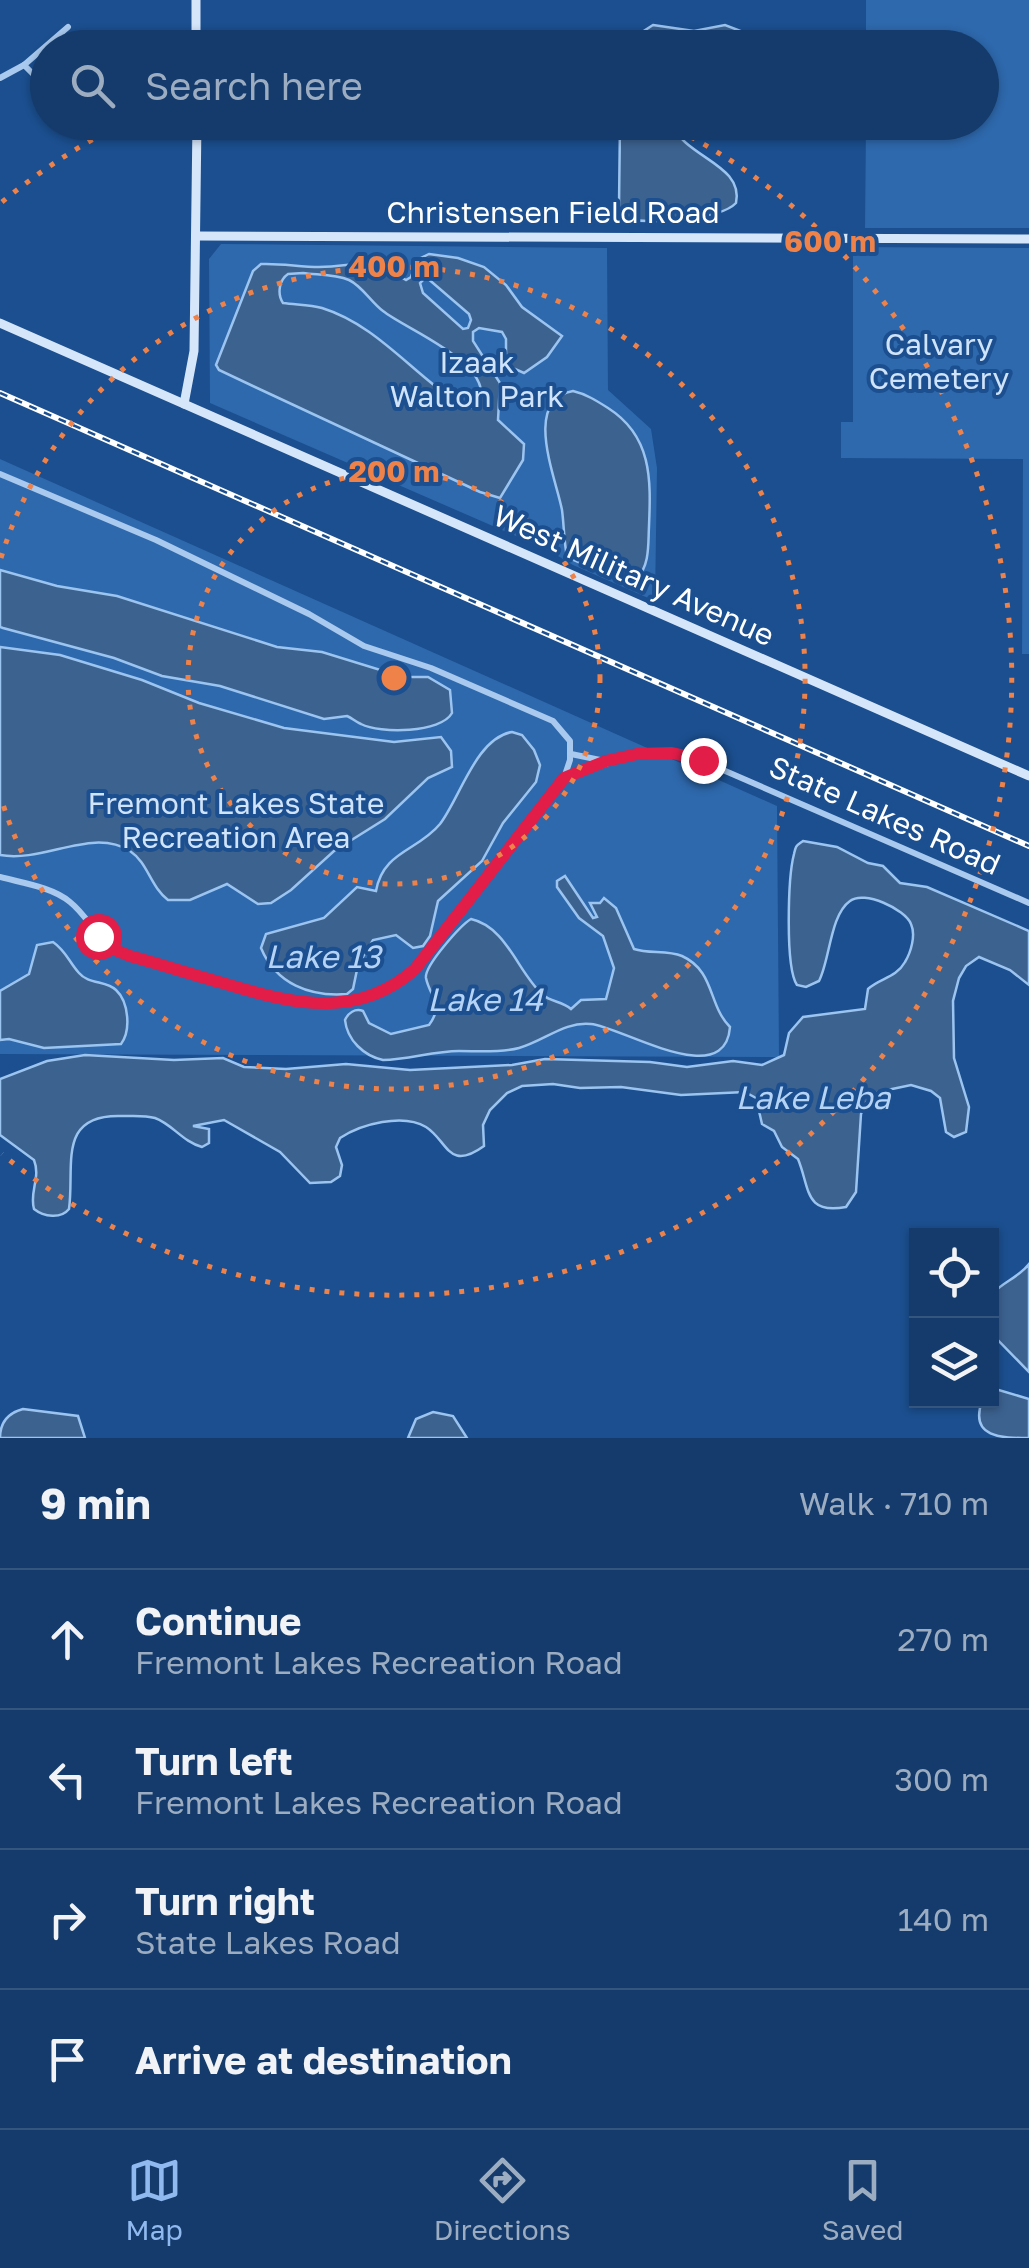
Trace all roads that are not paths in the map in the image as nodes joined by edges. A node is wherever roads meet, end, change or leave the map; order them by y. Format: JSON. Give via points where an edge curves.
{"nodes":[{"id":1,"x":196,"y":0,"type":"edge"},
{"id":2,"x":68,"y":26,"type":"dead end"},
{"id":3,"x":63,"y":30,"type":"edge"},
{"id":4,"x":196,"y":30,"type":"edge"},
{"id":5,"x":30,"y":60,"type":"edge"},
{"id":6,"x":24,"y":65,"type":"junction"},
{"id":7,"x":30,"y":71,"type":"edge"},
{"id":8,"x":0,"y":78,"type":"edge"},
{"id":9,"x":196,"y":140,"type":"edge"},
{"id":10,"x":196,"y":236,"type":"junction"},
{"id":11,"x":1029,"y":239,"type":"edge"},
{"id":12,"x":0,"y":322,"type":"edge"},
{"id":13,"x":184,"y":404,"type":"junction"},
{"id":14,"x":0,"y":474,"type":"edge"},
{"id":15,"x":571,"y":754,"type":"junction"},
{"id":16,"x":606,"y":761,"type":"junction"},
{"id":17,"x":1029,"y":776,"type":"edge"},
{"id":18,"x":564,"y":778,"type":"junction"},
{"id":19,"x":0,"y":877,"type":"edge"},
{"id":20,"x":1029,"y":903,"type":"edge"}],
"edges":[{"from":1,"to":4,"type":"main road"},
{"from":2,"to":3,"type":"street"},
{"from":5,"to":6,"type":"street"},
{"from":6,"to":7,"type":"street"},
{"from":6,"to":8,"type":"street"},
{"from":9,"to":10,"type":"main road"},
{"from":10,"to":11,"type":"main road","name":"Christensen Field Road"},
{"from":10,"to":13,"type":"main road","via":[[193,363]]},
{"from":12,"to":13,"type":"main road","name":"West Military Avenue"},
{"from":13,"to":17,"type":"main road","name":"West Military Avenue"},
{"from":14,"to":15,"type":"street","via":[[156,540],[364,646],[553,721],[568,736]]},
{"from":15,"to":16,"type":"street","name":"State Lakes Road"},
{"from":15,"to":18,"type":"street"},
{"from":16,"to":18,"type":"street","name":"State Lakes Road"},
{"from":16,"to":20,"type":"street","name":"State Lakes Road","via":[[655,752],[703,760]]},
{"from":18,"to":19,"type":"street","via":[[415,969],[391,987],[345,1004],[282,1000],[122,953],[63,897]]}]}
